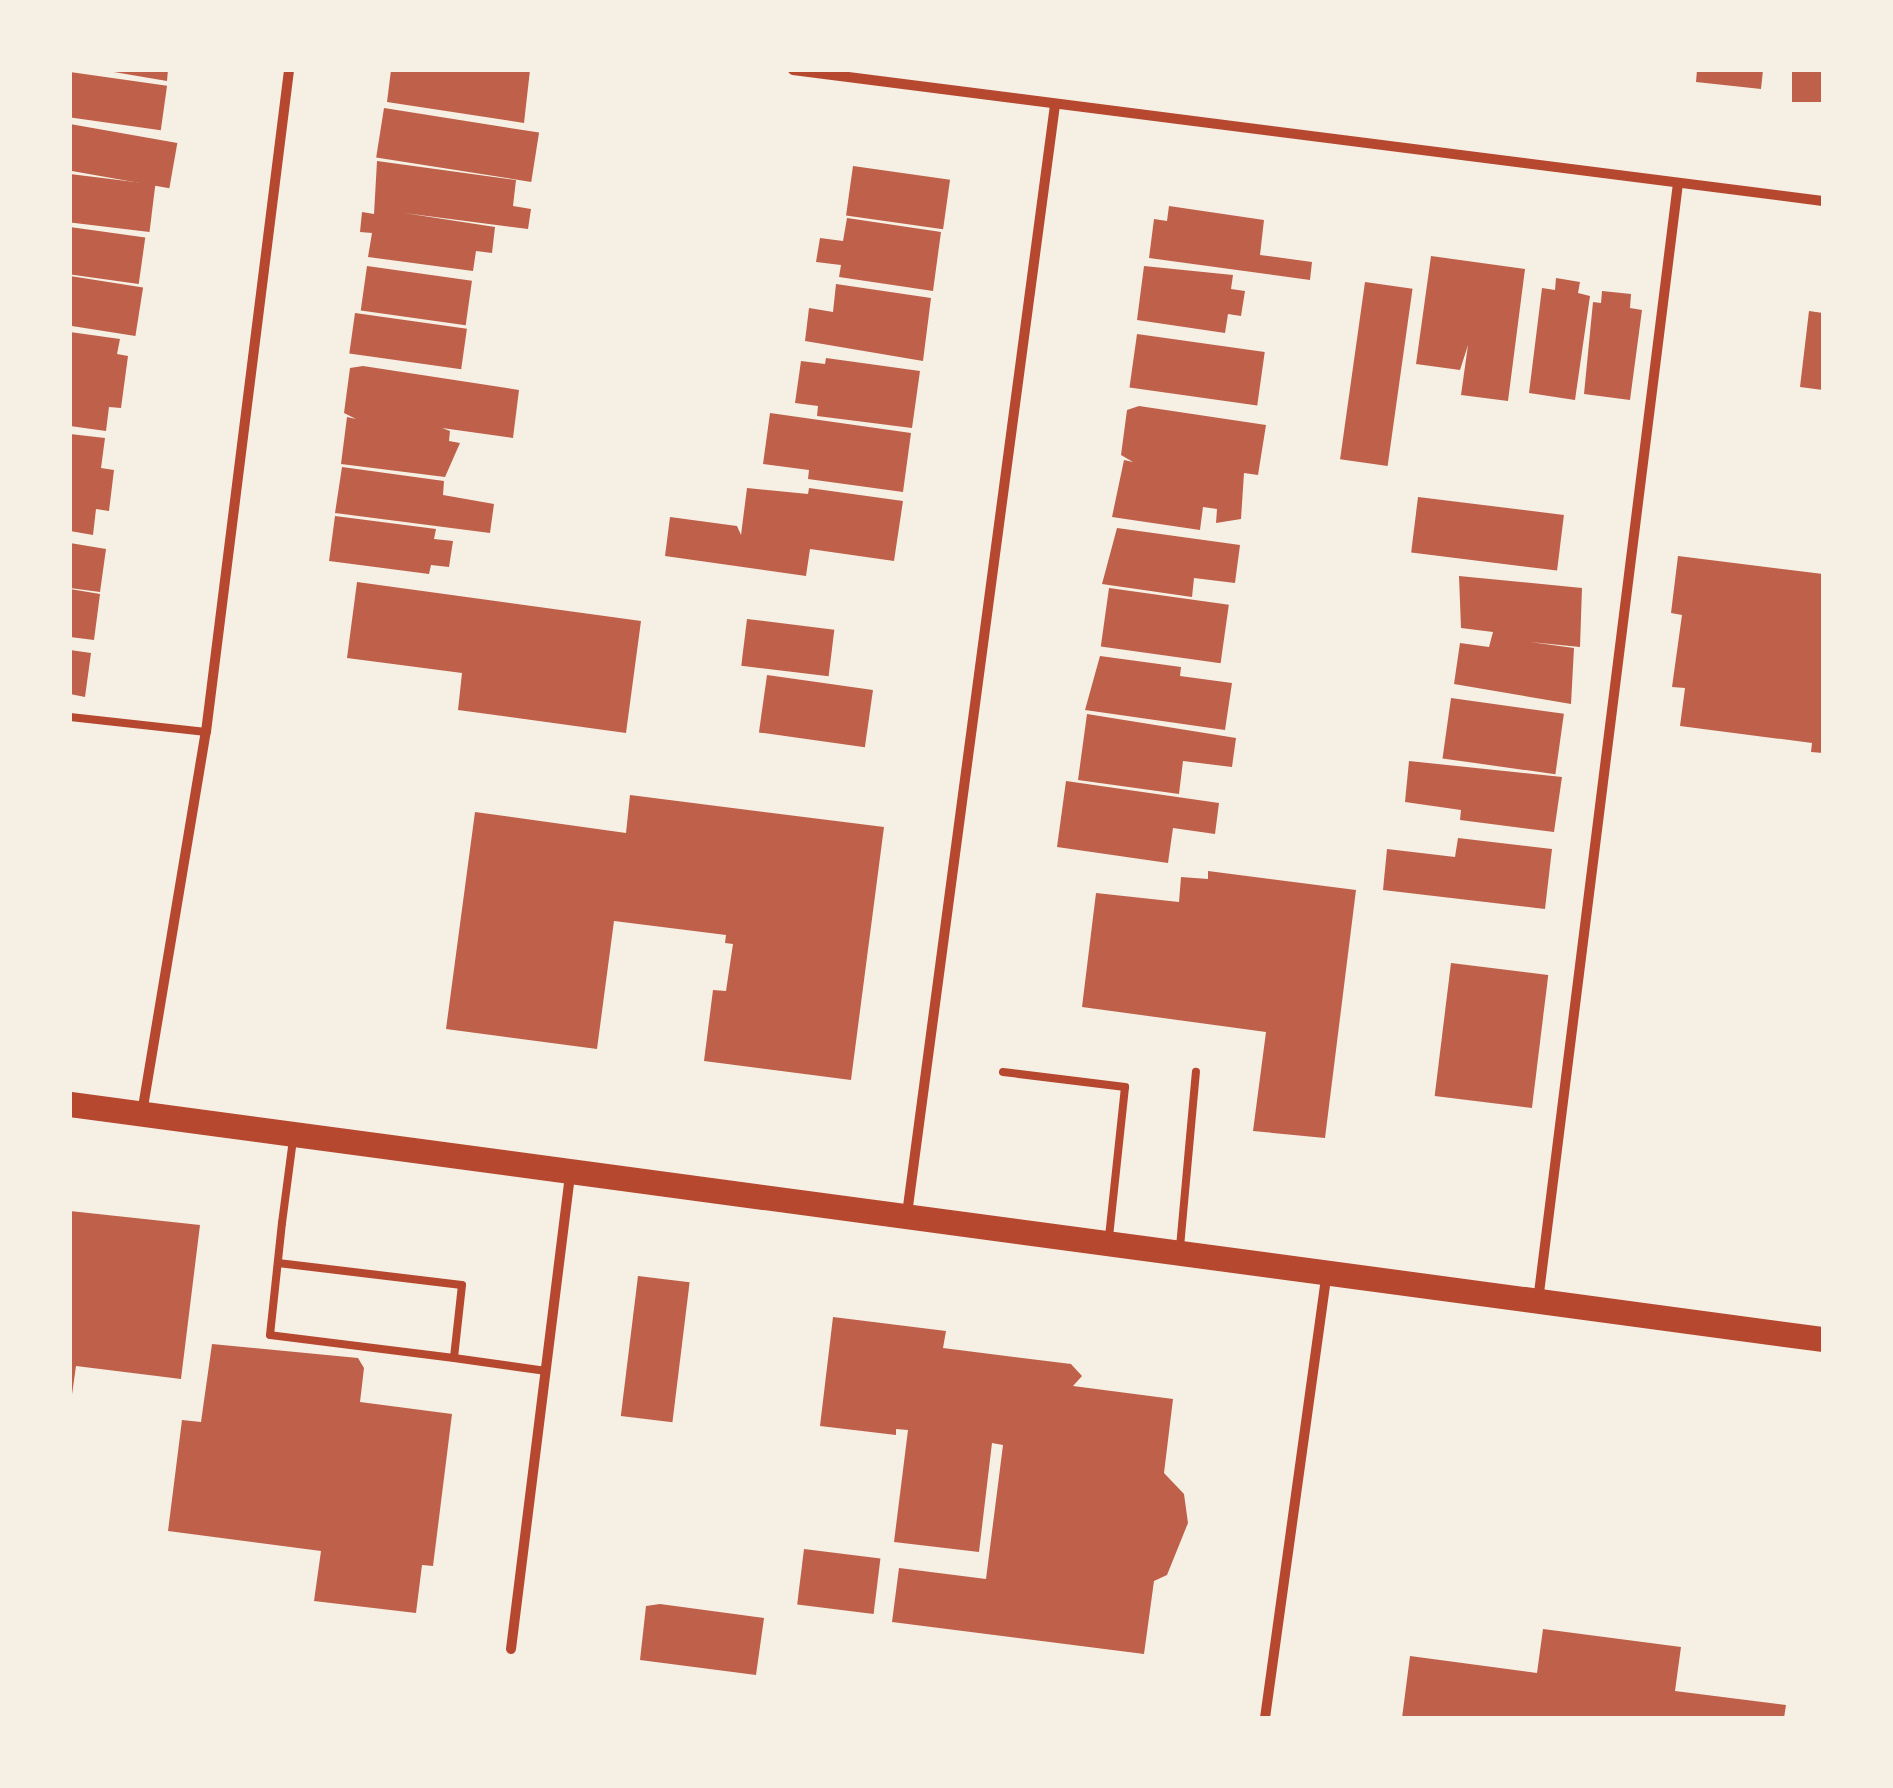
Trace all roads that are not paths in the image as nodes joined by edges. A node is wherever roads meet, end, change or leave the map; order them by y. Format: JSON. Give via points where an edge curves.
{"nodes":[{"id":1,"x":289,"y":70,"type":"edge"},
{"id":2,"x":793,"y":70,"type":"edge"},
{"id":3,"x":1055,"y":105,"type":"junction"},
{"id":4,"x":1678,"y":184,"type":"junction"},
{"id":5,"x":1823,"y":201,"type":"edge"},
{"id":6,"x":70,"y":718,"type":"edge"},
{"id":7,"x":206,"y":732,"type":"junction"},
{"id":8,"x":1003,"y":1072,"type":"dead end"},
{"id":9,"x":1196,"y":1072,"type":"dead end"},
{"id":10,"x":70,"y":1104,"type":"edge"},
{"id":11,"x":142,"y":1116,"type":"junction"},
{"id":12,"x":294,"y":1135,"type":"junction"},
{"id":13,"x":570,"y":1172,"type":"junction"},
{"id":14,"x":907,"y":1215,"type":"junction"},
{"id":15,"x":1109,"y":1241,"type":"junction"},
{"id":16,"x":1180,"y":1252,"type":"junction"},
{"id":17,"x":278,"y":1263,"type":"junction"},
{"id":18,"x":1327,"y":1271,"type":"junction"},
{"id":19,"x":1538,"y":1302,"type":"junction"},
{"id":20,"x":1823,"y":1338,"type":"edge"},
{"id":21,"x":454,"y":1358,"type":"junction"},
{"id":22,"x":546,"y":1372,"type":"junction"},
{"id":23,"x":511,"y":1649,"type":"dead end"},
{"id":24,"x":1265,"y":1718,"type":"edge"}],
"edges":[{"from":1,"to":7,"type":"street"},
{"from":2,"to":3,"type":"street"},
{"from":3,"to":4,"type":"street"},
{"from":3,"to":14,"type":"street"},
{"from":4,"to":5,"type":"street"},
{"from":4,"to":19,"type":"street"},
{"from":6,"to":7,"type":"lane"},
{"from":7,"to":11,"type":"street"},
{"from":8,"to":15,"type":"lane","via":[[1126,1087]]},
{"from":9,"to":16,"type":"lane"},
{"from":10,"to":11,"type":"main road"},
{"from":11,"to":12,"type":"main road"},
{"from":12,"to":13,"type":"main road"},
{"from":12,"to":17,"type":"lane"},
{"from":13,"to":14,"type":"main road"},
{"from":13,"to":22,"type":"street"},
{"from":14,"to":15,"type":"main road"},
{"from":15,"to":16,"type":"main road"},
{"from":16,"to":18,"type":"main road"},
{"from":17,"to":21,"type":"lane","via":[[270,1335]]},
{"from":17,"to":21,"type":"lane","via":[[462,1284]]},
{"from":18,"to":19,"type":"main road"},
{"from":18,"to":24,"type":"street"},
{"from":19,"to":20,"type":"main road"},
{"from":21,"to":22,"type":"lane"},
{"from":22,"to":23,"type":"street"}]}
